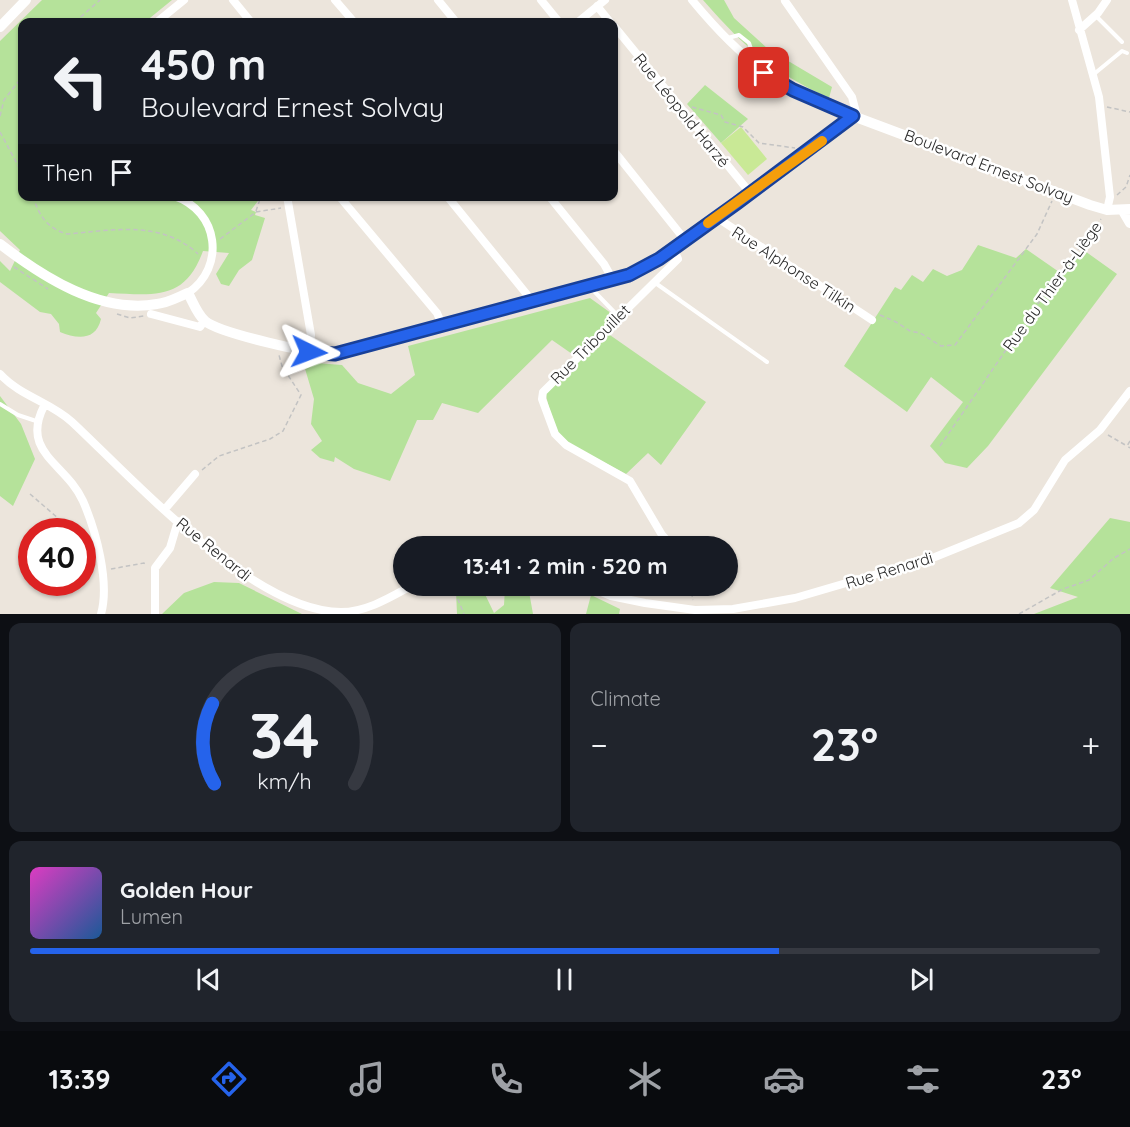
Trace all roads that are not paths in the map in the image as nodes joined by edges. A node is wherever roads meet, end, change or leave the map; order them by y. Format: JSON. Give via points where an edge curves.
{"nodes":[{"id":1,"x":26,"y":0,"type":"edge"},
{"id":2,"x":184,"y":0,"type":"edge"},
{"id":3,"x":233,"y":0,"type":"edge"},
{"id":4,"x":335,"y":0,"type":"edge"},
{"id":5,"x":438,"y":0,"type":"edge"},
{"id":6,"x":541,"y":0,"type":"edge"},
{"id":7,"x":605,"y":0,"type":"edge"},
{"id":8,"x":692,"y":0,"type":"edge"},
{"id":9,"x":1072,"y":0,"type":"edge"},
{"id":10,"x":1107,"y":0,"type":"edge"},
{"id":11,"x":785,"y":1,"type":"edge"},
{"id":12,"x":597,"y":6,"type":"junction"},
{"id":13,"x":1096,"y":16,"type":"junction"},
{"id":14,"x":162,"y":18,"type":"edge"},
{"id":15,"x":249,"y":18,"type":"edge"},
{"id":16,"x":351,"y":18,"type":"edge"},
{"id":17,"x":453,"y":18,"type":"edge"},
{"id":18,"x":556,"y":18,"type":"edge"},
{"id":19,"x":583,"y":18,"type":"edge"},
{"id":20,"x":607,"y":18,"type":"edge"},
{"id":21,"x":0,"y":27,"type":"edge"},
{"id":22,"x":1079,"y":30,"type":"junction"},
{"id":23,"x":618,"y":31,"type":"edge"},
{"id":24,"x":726,"y":40,"type":"junction"},
{"id":25,"x":1122,"y":42,"type":"dead end"},
{"id":26,"x":1127,"y":53,"type":"dead end"},
{"id":27,"x":745,"y":57,"type":"junction"},
{"id":28,"x":1093,"y":74,"type":"junction"},
{"id":29,"x":855,"y":116,"type":"junction"},
{"id":30,"x":618,"y":156,"type":"edge"},
{"id":31,"x":751,"y":194,"type":"junction"},
{"id":32,"x":185,"y":201,"type":"edge"},
{"id":33,"x":288,"y":201,"type":"edge"},
{"id":34,"x":343,"y":201,"type":"edge"},
{"id":35,"x":451,"y":201,"type":"edge"},
{"id":36,"x":553,"y":201,"type":"edge"},
{"id":37,"x":1107,"y":210,"type":"junction"},
{"id":38,"x":1126,"y":210,"type":"edge"},
{"id":39,"x":716,"y":218,"type":"junction"},
{"id":40,"x":1130,"y":223,"type":"edge"},
{"id":41,"x":685,"y":240,"type":"junction"},
{"id":42,"x":0,"y":244,"type":"edge"},
{"id":43,"x":673,"y":248,"type":"junction"},
{"id":44,"x":614,"y":280,"type":"junction"},
{"id":45,"x":654,"y":282,"type":"junction"},
{"id":46,"x":590,"y":287,"type":"junction"},
{"id":47,"x":188,"y":293,"type":"junction"},
{"id":48,"x":533,"y":302,"type":"junction"},
{"id":49,"x":151,"y":314,"type":"dead end"},
{"id":50,"x":618,"y":316,"type":"junction"},
{"id":51,"x":205,"y":320,"type":"junction"},
{"id":52,"x":872,"y":320,"type":"road end"},
{"id":53,"x":443,"y":327,"type":"junction"},
{"id":54,"x":309,"y":352,"type":"junction"},
{"id":55,"x":767,"y":362,"type":"dead end"},
{"id":56,"x":0,"y":374,"type":"edge"},
{"id":57,"x":1130,"y":391,"type":"edge"},
{"id":58,"x":0,"y":404,"type":"edge"},
{"id":59,"x":44,"y":405,"type":"junction"},
{"id":60,"x":36,"y":421,"type":"junction"},
{"id":61,"x":195,"y":474,"type":"road end"},
{"id":62,"x":165,"y":509,"type":"junction"},
{"id":63,"x":178,"y":521,"type":"junction"},
{"id":64,"x":663,"y":536,"type":"edge"},
{"id":65,"x":393,"y":596,"type":"edge"},
{"id":66,"x":611,"y":596,"type":"edge"},
{"id":67,"x":101,"y":614,"type":"edge"},
{"id":68,"x":155,"y":614,"type":"edge"}],
"edges":[{"from":1,"to":21,"type":"street"},
{"from":2,"to":14,"type":"street"},
{"from":3,"to":15,"type":"street"},
{"from":4,"to":16,"type":"street"},
{"from":5,"to":17,"type":"street"},
{"from":6,"to":18,"type":"street"},
{"from":7,"to":12,"type":"street"},
{"from":8,"to":24,"type":"street","name":"Boulevard Ernest Solvay"},
{"from":9,"to":22,"type":"street","name":"Rue du Thier-à-Liège"},
{"from":10,"to":13,"type":"street"},
{"from":11,"to":29,"type":"street","via":[[852,97]]},
{"from":12,"to":19,"type":"street"},
{"from":12,"to":20,"type":"street"},
{"from":13,"to":22,"type":"street"},
{"from":13,"to":25,"type":"lane"},
{"from":22,"to":28,"type":"street","name":"Rue du Thier-à-Liège"},
{"from":23,"to":31,"type":"street","name":"Rue Léopold Harzé"},
{"from":24,"to":27,"type":"street","name":"Boulevard Ernest Solvay"},
{"from":24,"to":27,"type":"lane","via":[[742,36],[750,46]]},
{"from":26,"to":28,"type":"lane","via":[[1122,51]]},
{"from":27,"to":29,"type":"street","name":"Boulevard Ernest Solvay","via":[[793,90]]},
{"from":28,"to":37,"type":"street","name":"Rue du Thier-à-Liège","via":[[1110,197]]},
{"from":29,"to":31,"type":"street"},
{"from":29,"to":37,"type":"street","name":"Boulevard Ernest Solvay"},
{"from":30,"to":41,"type":"street"},
{"from":31,"to":39,"type":"street"},
{"from":32,"to":47,"type":"street","via":[[201,215],[213,245],[208,275]]},
{"from":33,"to":54,"type":"street","via":[[311,335]]},
{"from":34,"to":53,"type":"street","via":[[436,313]]},
{"from":35,"to":48,"type":"street"},
{"from":36,"to":44,"type":"street"},
{"from":37,"to":38,"type":"street","name":"Boulevard Ernest Solvay"},
{"from":38,"to":40,"type":"street"},
{"from":39,"to":41,"type":"street"},
{"from":39,"to":52,"type":"street","name":"Rue Alphonse Tilkin"},
{"from":41,"to":43,"type":"street"},
{"from":42,"to":47,"type":"street","via":[[39,274],[86,295],[144,306]]},
{"from":43,"to":44,"type":"street","via":[[646,267]]},
{"from":43,"to":45,"type":"street","name":"Rue Tribouillet","via":[[678,259]]},
{"from":44,"to":46,"type":"street"},
{"from":45,"to":50,"type":"street","name":"Rue Tribouillet"},
{"from":45,"to":55,"type":"lane"},
{"from":46,"to":48,"type":"street"},
{"from":46,"to":50,"type":"lane"},
{"from":47,"to":51,"type":"street"},
{"from":48,"to":53,"type":"street"},
{"from":49,"to":51,"type":"street","via":[[200,327]]},
{"from":50,"to":64,"type":"street","name":"Rue Tribouillet","via":[[543,392],[542,399],[555,434],[566,445],[630,481]]},
{"from":51,"to":54,"type":"street","via":[[213,326]]},
{"from":53,"to":54,"type":"street","via":[[335,354]]},
{"from":56,"to":59,"type":"street","name":"Rue Renardi"},
{"from":57,"to":66,"type":"street","name":"Rue Renardi","via":[[1100,430],[1065,460],[1034,510],[1019,523],[991,537],[795,598],[733,609],[695,610]]},
{"from":58,"to":60,"type":"lane"},
{"from":59,"to":60,"type":"street"},
{"from":59,"to":62,"type":"street","name":"Rue Renardi","via":[[67,418]]},
{"from":60,"to":67,"type":"street","via":[[39,444],[82,500],[103,570],[105,602]]},
{"from":61,"to":62,"type":"street"},
{"from":62,"to":63,"type":"street","name":"Rue Renardi"},
{"from":63,"to":65,"type":"street","name":"Rue Renardi","via":[[243,575],[301,606],[344,612]]},
{"from":63,"to":68,"type":"street","via":[[170,548],[155,572]]}]}
